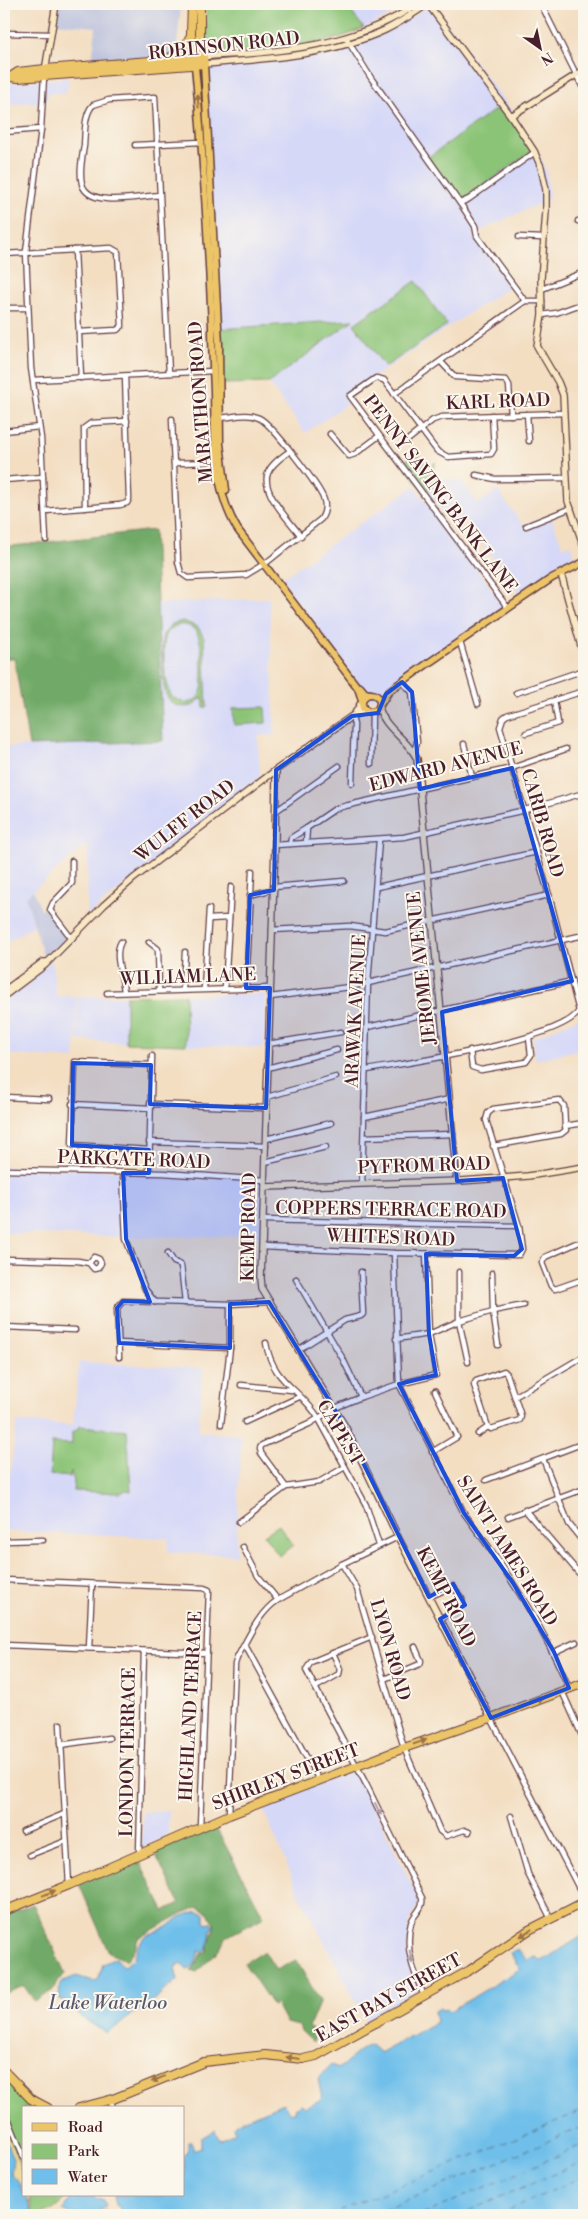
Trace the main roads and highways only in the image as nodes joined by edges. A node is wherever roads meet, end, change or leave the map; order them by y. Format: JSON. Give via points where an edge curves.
{"nodes":[{"id":1,"x":192,"y":4,"type":"edge"},
{"id":2,"x":200,"y":4,"type":"edge"},
{"id":3,"x":191,"y":34,"type":"junction"},
{"id":4,"x":160,"y":61,"type":"junction"},
{"id":5,"x":204,"y":61,"type":"junction"},
{"id":6,"x":194,"y":62,"type":"junction"},
{"id":7,"x":45,"y":73,"type":"junction"},
{"id":8,"x":8,"y":76,"type":"edge"},
{"id":9,"x":216,"y":418,"type":"junction"},
{"id":10,"x":584,"y":562,"type":"edge"},
{"id":11,"x":265,"y":564,"type":"junction"},
{"id":12,"x":392,"y":689,"type":"junction"},
{"id":13,"x":371,"y":694,"type":"junction"},
{"id":14,"x":362,"y":700,"type":"junction"},
{"id":15,"x":375,"y":710,"type":"junction"},
{"id":16,"x":584,"y":1683,"type":"edge"},
{"id":17,"x":584,"y":1900,"type":"edge"},
{"id":18,"x":4,"y":1911,"type":"edge"},
{"id":19,"x":5,"y":2075,"type":"edge"},
{"id":20,"x":44,"y":2106,"type":"edge"},
{"id":21,"x":87,"y":2106,"type":"edge"}],
"edges":[{"from":1,"to":3,"type":"highway"},
{"from":2,"to":5,"type":"highway"},
{"from":3,"to":4,"type":"highway","via":[[182,51]]},
{"from":3,"to":6,"type":"highway"},
{"from":4,"to":6,"type":"highway","name":"ROBINSON ROAD"},
{"from":4,"to":7,"type":"highway","name":"ROBINSON ROAD"},
{"from":5,"to":6,"type":"highway","name":"ROBINSON ROAD"},
{"from":5,"to":9,"type":"main road","name":"MARATHON ROAD","via":[[219,344]]},
{"from":6,"to":7,"type":"highway","name":"ROBINSON ROAD"},
{"from":9,"to":6,"type":"main road","name":"MARATHON ROAD","one_way":true,"via":[[202,142]]},
{"from":7,"to":8,"type":"highway","name":"ROBINSON ROAD","via":[[18,72]]},
{"from":9,"to":11,"type":"main road","name":"MARATHON ROAD","via":[[228,499],[240,527]]},
{"from":9,"to":11,"type":"main road","name":"MARATHON ROAD","via":[[217,462],[222,490],[233,522]]},
{"from":10,"to":12,"type":"main road","via":[[508,608]]},
{"from":11,"to":13,"type":"main road","name":"MARATHON ROAD","via":[[361,689]]},
{"from":11,"to":14,"type":"main road","name":"MARATHON ROAD","via":[[360,691]]},
{"from":12,"to":13,"type":"main road"},
{"from":12,"to":15,"type":"main road"},
{"from":13,"to":14,"type":"main road"},
{"from":13,"to":15,"type":"main road","name":"MARATHON ROAD","via":[[377,696]]},
{"from":14,"to":15,"type":"main road","name":"MARATHON ROAD","via":[[364,709]]},
{"from":18,"to":16,"type":"highway","name":"SHIRLEY STREET","one_way":true,"via":[[200,1826]]},
{"from":17,"to":21,"type":"highway","name":"EAST BAY STREET","one_way":true,"via":[[529,1930],[470,1970],[309,2059],[265,2055],[204,2062],[113,2099]]},
{"from":19,"to":20,"type":"highway","via":[[31,2099]]}]}
